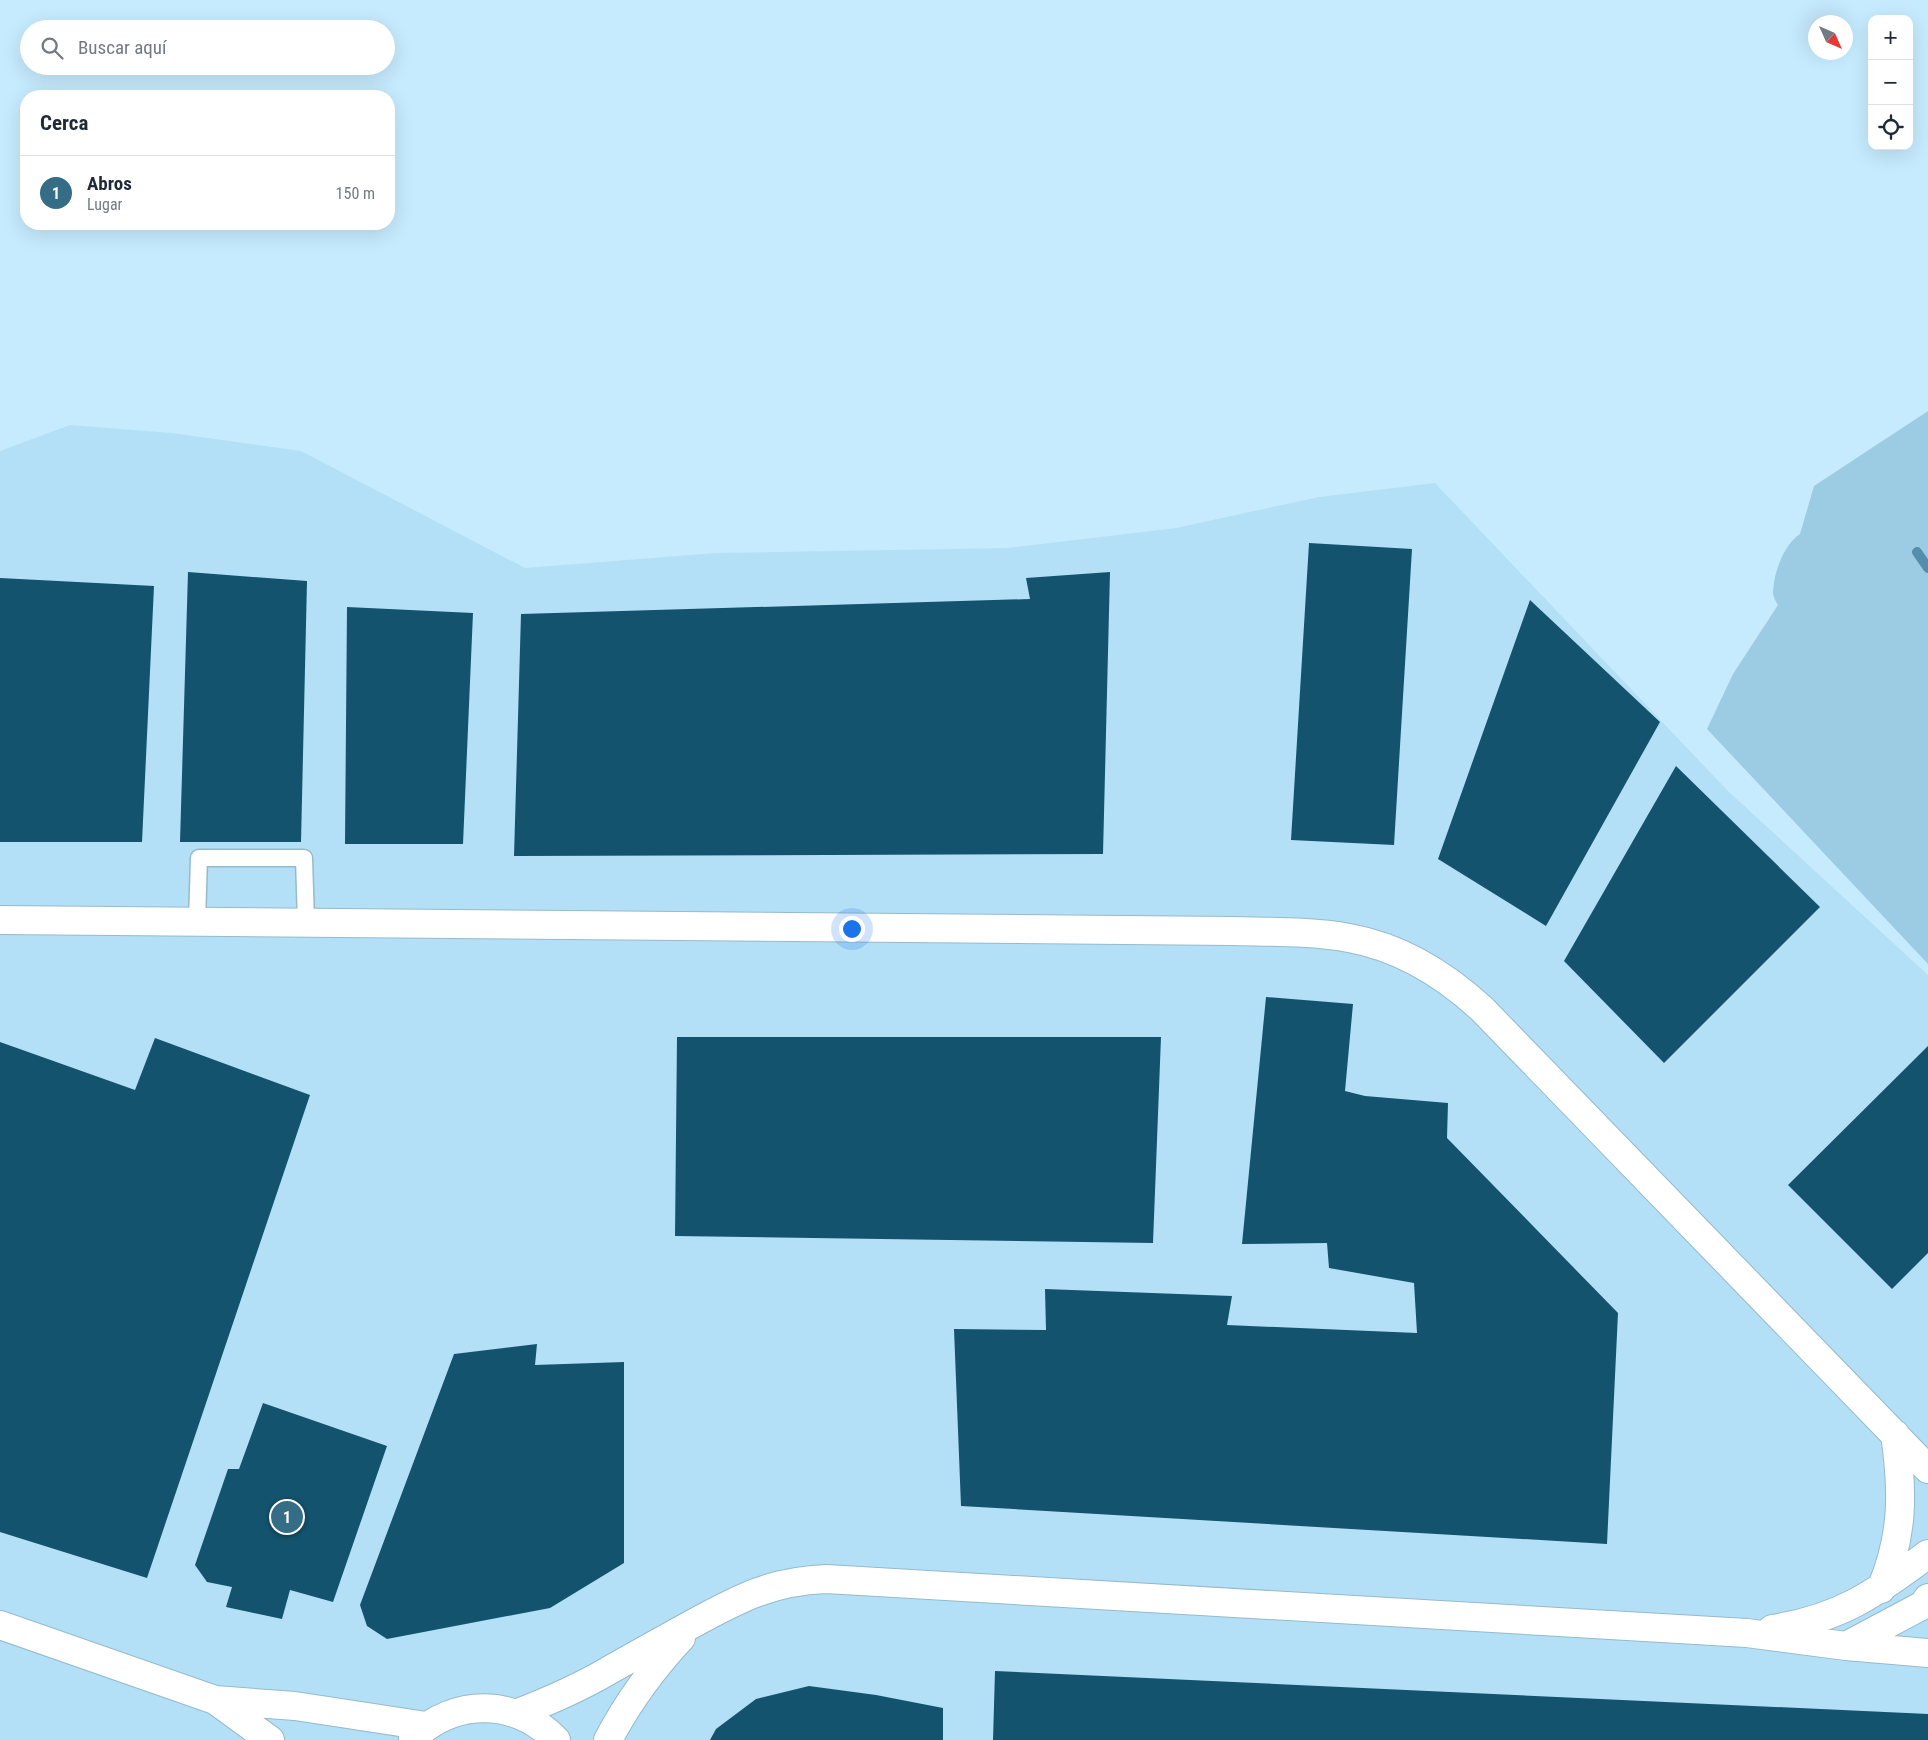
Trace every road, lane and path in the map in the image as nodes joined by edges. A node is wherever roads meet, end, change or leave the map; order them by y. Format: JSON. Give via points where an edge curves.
{"nodes":[{"id":1,"x":0,"y":920,"type":"edge"},
{"id":2,"x":197,"y":921,"type":"junction"},
{"id":3,"x":306,"y":923,"type":"junction"},
{"id":4,"x":1896,"y":1434,"type":"junction"},
{"id":5,"x":1928,"y":1469,"type":"edge"},
{"id":6,"x":1928,"y":1554,"type":"edge"},
{"id":7,"x":1881,"y":1589,"type":"junction"},
{"id":8,"x":1928,"y":1598,"type":"edge"},
{"id":9,"x":696,"y":1622,"type":"junction"},
{"id":10,"x":0,"y":1625,"type":"edge"},
{"id":11,"x":1746,"y":1633,"type":"junction"},
{"id":12,"x":1846,"y":1646,"type":"junction"},
{"id":13,"x":1928,"y":1653,"type":"edge"},
{"id":14,"x":216,"y":1700,"type":"junction"},
{"id":15,"x":518,"y":1713,"type":"junction"},
{"id":16,"x":419,"y":1733,"type":"edge"},
{"id":17,"x":270,"y":1740,"type":"edge"},
{"id":18,"x":556,"y":1740,"type":"edge"},
{"id":19,"x":608,"y":1740,"type":"edge"}],
"edges":[{"from":1,"to":2,"type":"street"},
{"from":2,"to":3,"type":"street"},
{"from":2,"to":3,"type":"lane","via":[[199,858],[304,858]]},
{"from":3,"to":4,"type":"street","via":[[1232,931],[1333,935],[1371,943],[1431,970],[1482,1009]]},
{"from":4,"to":5,"type":"street"},
{"from":4,"to":7,"type":"street","via":[[1902,1495],[1894,1553]]},
{"from":6,"to":7,"type":"street"},
{"from":7,"to":11,"type":"street","via":[[1840,1611],[1786,1627]]},
{"from":8,"to":12,"type":"street","via":[[1923,1605]]},
{"from":9,"to":11,"type":"street","via":[[726,1605],[764,1590],[810,1580],[834,1579]]},
{"from":9,"to":15,"type":"street","via":[[578,1687]]},
{"from":9,"to":19,"type":"street","via":[[646,1679]]},
{"from":10,"to":14,"type":"street"},
{"from":11,"to":12,"type":"street"},
{"from":12,"to":13,"type":"street"},
{"from":14,"to":16,"type":"street","via":[[295,1706]]},
{"from":14,"to":17,"type":"street"},
{"from":15,"to":16,"type":"street","via":[[486,1707],[454,1712]]},
{"from":15,"to":18,"type":"street","via":[[544,1727]]}]}
